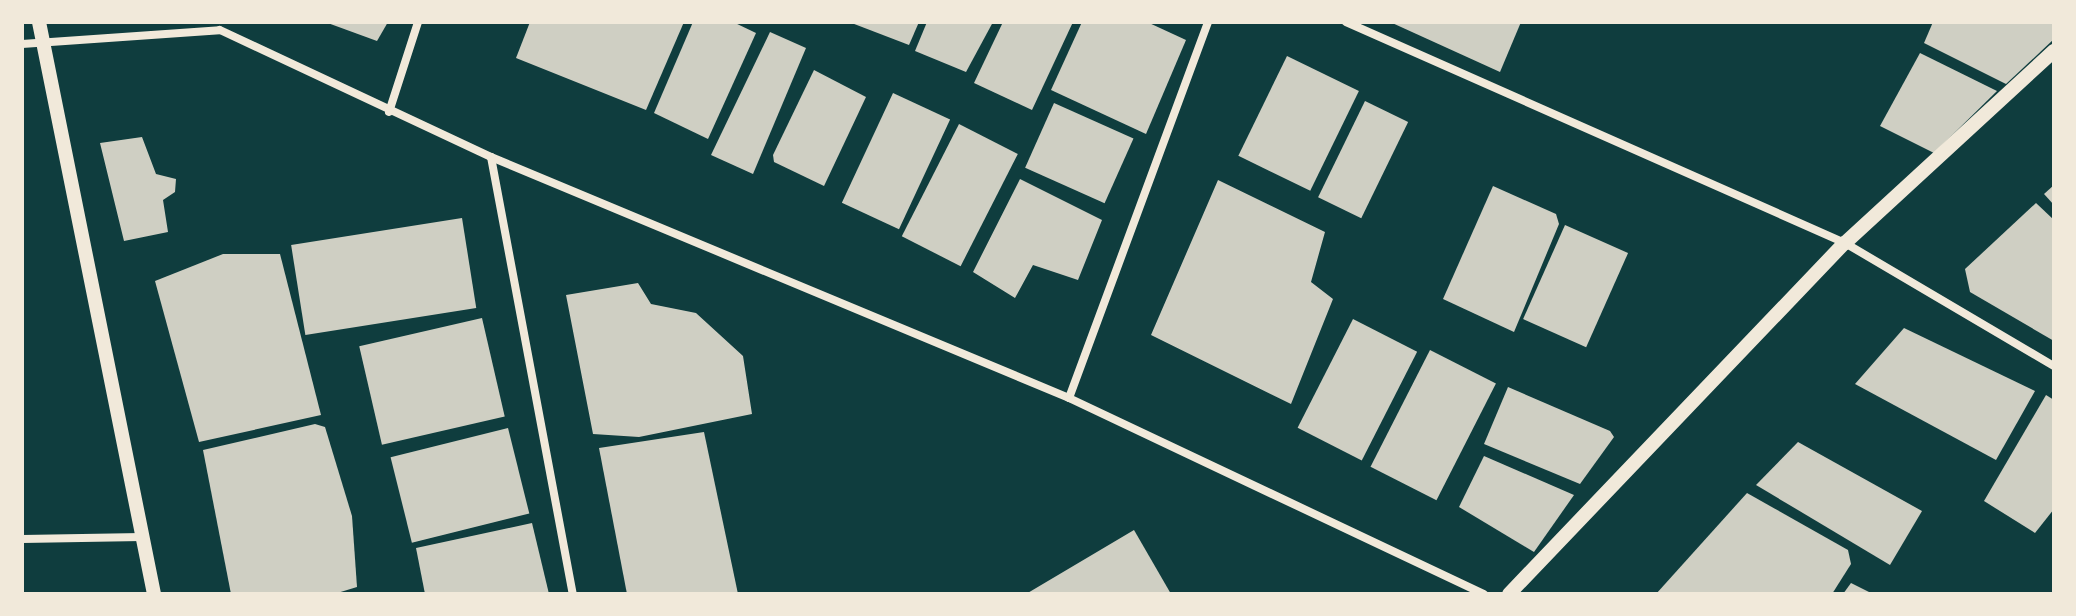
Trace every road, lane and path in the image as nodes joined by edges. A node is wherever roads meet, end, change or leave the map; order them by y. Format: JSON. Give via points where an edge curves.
{"nodes":[{"id":1,"x":39,"y":22,"type":"edge"},
{"id":2,"x":418,"y":22,"type":"edge"},
{"id":3,"x":1208,"y":22,"type":"edge"},
{"id":4,"x":1346,"y":22,"type":"edge"},
{"id":5,"x":43,"y":42,"type":"junction"},
{"id":6,"x":22,"y":44,"type":"edge"},
{"id":7,"x":2054,"y":51,"type":"edge"},
{"id":8,"x":389,"y":112,"type":"junction"},
{"id":9,"x":491,"y":157,"type":"junction"},
{"id":10,"x":1845,"y":243,"type":"junction"},
{"id":11,"x":2054,"y":366,"type":"edge"},
{"id":12,"x":1069,"y":398,"type":"junction"},
{"id":13,"x":142,"y":537,"type":"junction"},
{"id":14,"x":22,"y":539,"type":"edge"},
{"id":15,"x":154,"y":594,"type":"edge"},
{"id":16,"x":573,"y":594,"type":"edge"},
{"id":17,"x":1484,"y":594,"type":"edge"},
{"id":18,"x":1509,"y":594,"type":"edge"}],
"edges":[{"from":1,"to":5,"type":"street"},
{"from":2,"to":8,"type":"street"},
{"from":3,"to":12,"type":"street"},
{"from":4,"to":10,"type":"street"},
{"from":5,"to":6,"type":"street"},
{"from":5,"to":8,"type":"street","via":[[220,30]]},
{"from":5,"to":13,"type":"street"},
{"from":7,"to":10,"type":"street"},
{"from":8,"to":9,"type":"street"},
{"from":9,"to":12,"type":"street"},
{"from":9,"to":16,"type":"street"},
{"from":10,"to":11,"type":"street"},
{"from":10,"to":18,"type":"street"},
{"from":12,"to":17,"type":"street"},
{"from":13,"to":14,"type":"street"},
{"from":13,"to":15,"type":"street"}]}
